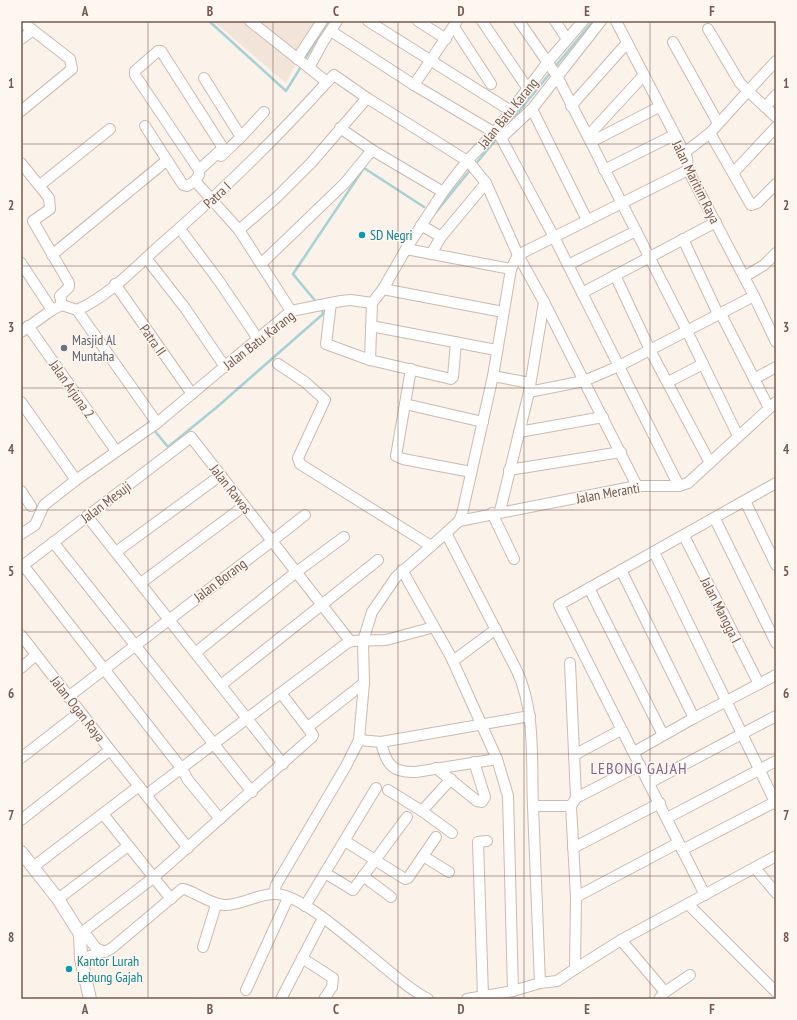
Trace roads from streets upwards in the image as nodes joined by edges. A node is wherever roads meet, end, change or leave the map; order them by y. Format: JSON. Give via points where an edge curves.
{"nodes":[{"id":1,"x":22,"y":21,"type":"edge"},
{"id":2,"x":250,"y":21,"type":"edge"},
{"id":3,"x":322,"y":21,"type":"edge"},
{"id":4,"x":338,"y":21,"type":"edge"},
{"id":5,"x":368,"y":21,"type":"edge"},
{"id":6,"x":418,"y":21,"type":"edge"},
{"id":7,"x":482,"y":21,"type":"edge"},
{"id":8,"x":519,"y":21,"type":"edge"},
{"id":9,"x":555,"y":21,"type":"edge"},
{"id":10,"x":583,"y":21,"type":"edge"},
{"id":11,"x":601,"y":21,"type":"edge"},
{"id":12,"x":616,"y":21,"type":"edge"},
{"id":13,"x":456,"y":24,"type":"edge"},
{"id":14,"x":708,"y":29,"type":"dead end"},
{"id":15,"x":32,"y":31,"type":"junction"},
{"id":16,"x":331,"y":31,"type":"junction"},
{"id":17,"x":21,"y":39,"type":"edge"},
{"id":18,"x":446,"y":39,"type":"junction"},
{"id":19,"x":567,"y":39,"type":"junction"},
{"id":20,"x":627,"y":42,"type":"junction"},
{"id":21,"x":673,"y":42,"type":"dead end"},
{"id":22,"x":431,"y":61,"type":"junction"},
{"id":23,"x":776,"y":61,"type":"edge"},
{"id":24,"x":304,"y":64,"type":"junction"},
{"id":25,"x":552,"y":70,"type":"junction"},
{"id":26,"x":644,"y":75,"type":"junction"},
{"id":27,"x":204,"y":78,"type":"dead end"},
{"id":28,"x":327,"y":82,"type":"junction"},
{"id":29,"x":414,"y":84,"type":"junction"},
{"id":30,"x":491,"y":84,"type":"dead end"},
{"id":31,"x":528,"y":89,"type":"junction"},
{"id":32,"x":748,"y":91,"type":"junction"},
{"id":33,"x":776,"y":96,"type":"edge"},
{"id":34,"x":367,"y":98,"type":"junction"},
{"id":35,"x":571,"y":106,"type":"junction"},
{"id":36,"x":659,"y":107,"type":"junction"},
{"id":37,"x":765,"y":107,"type":"junction"},
{"id":38,"x":532,"y":109,"type":"junction"},
{"id":39,"x":21,"y":110,"type":"edge"},
{"id":40,"x":511,"y":111,"type":"junction"},
{"id":41,"x":264,"y":112,"type":"dead end"},
{"id":42,"x":776,"y":117,"type":"edge"},
{"id":43,"x":718,"y":123,"type":"junction"},
{"id":44,"x":145,"y":126,"type":"dead end"},
{"id":45,"x":776,"y":127,"type":"edge"},
{"id":46,"x":340,"y":128,"type":"junction"},
{"id":47,"x":110,"y":129,"type":"dead end"},
{"id":48,"x":710,"y":133,"type":"junction"},
{"id":49,"x":498,"y":135,"type":"junction"},
{"id":50,"x":674,"y":135,"type":"junction"},
{"id":51,"x":242,"y":137,"type":"junction"},
{"id":52,"x":589,"y":139,"type":"junction"},
{"id":53,"x":372,"y":150,"type":"junction"},
{"id":54,"x":684,"y":153,"type":"junction"},
{"id":55,"x":166,"y":161,"type":"junction"},
{"id":56,"x":21,"y":163,"type":"edge"},
{"id":57,"x":471,"y":164,"type":"junction"},
{"id":58,"x":604,"y":170,"type":"junction"},
{"id":59,"x":688,"y":170,"type":"junction"},
{"id":60,"x":734,"y":172,"type":"junction"},
{"id":61,"x":198,"y":175,"type":"junction"},
{"id":62,"x":486,"y":183,"type":"junction"},
{"id":63,"x":776,"y":184,"type":"edge"},
{"id":64,"x":40,"y":185,"type":"junction"},
{"id":65,"x":443,"y":192,"type":"junction"},
{"id":66,"x":213,"y":199,"type":"junction"},
{"id":67,"x":621,"y":204,"type":"junction"},
{"id":68,"x":587,"y":220,"type":"junction"},
{"id":69,"x":716,"y":222,"type":"junction"},
{"id":70,"x":421,"y":225,"type":"junction"},
{"id":71,"x":180,"y":229,"type":"junction"},
{"id":72,"x":239,"y":230,"type":"junction"},
{"id":73,"x":636,"y":231,"type":"junction"},
{"id":74,"x":441,"y":237,"type":"junction"},
{"id":75,"x":554,"y":237,"type":"junction"},
{"id":76,"x":683,"y":239,"type":"junction"},
{"id":77,"x":406,"y":249,"type":"junction"},
{"id":78,"x":776,"y":253,"type":"edge"},
{"id":79,"x":432,"y":254,"type":"junction"},
{"id":80,"x":52,"y":255,"type":"junction"},
{"id":81,"x":518,"y":255,"type":"junction"},
{"id":82,"x":649,"y":257,"type":"junction"},
{"id":83,"x":146,"y":258,"type":"junction"},
{"id":84,"x":21,"y":263,"type":"edge"},
{"id":85,"x":262,"y":264,"type":"junction"},
{"id":86,"x":568,"y":265,"type":"junction"},
{"id":87,"x":511,"y":269,"type":"junction"},
{"id":88,"x":615,"y":275,"type":"junction"},
{"id":89,"x":744,"y":277,"type":"junction"},
{"id":90,"x":115,"y":284,"type":"junction"},
{"id":91,"x":383,"y":289,"type":"junction"},
{"id":92,"x":582,"y":293,"type":"junction"},
{"id":93,"x":754,"y":296,"type":"junction"},
{"id":94,"x":544,"y":302,"type":"junction"},
{"id":95,"x":329,"y":303,"type":"junction"},
{"id":96,"x":372,"y":303,"type":"junction"},
{"id":97,"x":62,"y":305,"type":"junction"},
{"id":98,"x":52,"y":310,"type":"junction"},
{"id":99,"x":77,"y":310,"type":"junction"},
{"id":100,"x":291,"y":311,"type":"junction"},
{"id":101,"x":504,"y":312,"type":"junction"},
{"id":102,"x":720,"y":314,"type":"junction"},
{"id":103,"x":371,"y":326,"type":"junction"},
{"id":104,"x":23,"y":330,"type":"edge"},
{"id":105,"x":687,"y":332,"type":"junction"},
{"id":106,"x":258,"y":339,"type":"junction"},
{"id":107,"x":456,"y":342,"type":"junction"},
{"id":108,"x":776,"y":342,"type":"edge"},
{"id":109,"x":496,"y":350,"type":"junction"},
{"id":110,"x":650,"y":350,"type":"junction"},
{"id":111,"x":370,"y":360,"type":"junction"},
{"id":112,"x":278,"y":364,"type":"dead end"},
{"id":113,"x":703,"y":364,"type":"junction"},
{"id":114,"x":619,"y":366,"type":"junction"},
{"id":115,"x":225,"y":367,"type":"junction"},
{"id":116,"x":776,"y":367,"type":"edge"},
{"id":117,"x":411,"y":370,"type":"junction"},
{"id":118,"x":493,"y":376,"type":"junction"},
{"id":119,"x":754,"y":379,"type":"junction"},
{"id":120,"x":584,"y":382,"type":"junction"},
{"id":121,"x":668,"y":382,"type":"junction"},
{"id":122,"x":530,"y":388,"type":"junction"},
{"id":123,"x":192,"y":394,"type":"junction"},
{"id":124,"x":21,"y":402,"type":"edge"},
{"id":125,"x":405,"y":404,"type":"junction"},
{"id":126,"x":773,"y":405,"type":"edge"},
{"id":127,"x":603,"y":417,"type":"junction"},
{"id":128,"x":483,"y":422,"type":"junction"},
{"id":129,"x":157,"y":423,"type":"junction"},
{"id":130,"x":519,"y":432,"type":"junction"},
{"id":131,"x":738,"y":436,"type":"junction"},
{"id":132,"x":191,"y":437,"type":"joint"},
{"id":133,"x":116,"y":451,"type":"junction"},
{"id":134,"x":621,"y":452,"type":"junction"},
{"id":135,"x":710,"y":463,"type":"junction"},
{"id":136,"x":510,"y":470,"type":"junction"},
{"id":137,"x":471,"y":472,"type":"junction"},
{"id":138,"x":221,"y":475,"type":"junction"},
{"id":139,"x":76,"y":480,"type":"junction"},
{"id":140,"x":776,"y":484,"type":"edge"},
{"id":141,"x":637,"y":486,"type":"junction"},
{"id":142,"x":679,"y":486,"type":"junction"},
{"id":143,"x":21,"y":491,"type":"edge"},
{"id":144,"x":745,"y":501,"type":"junction"},
{"id":145,"x":31,"y":506,"type":"dead end"},
{"id":146,"x":244,"y":506,"type":"junction"},
{"id":147,"x":496,"y":512,"type":"junction"},
{"id":148,"x":305,"y":515,"type":"dead end"},
{"id":149,"x":87,"y":516,"type":"junction"},
{"id":150,"x":715,"y":519,"type":"junction"},
{"id":151,"x":458,"y":521,"type":"junction"},
{"id":152,"x":446,"y":533,"type":"junction"},
{"id":153,"x":21,"y":534,"type":"edge"},
{"id":154,"x":344,"y":536,"type":"dead end"},
{"id":155,"x":684,"y":536,"type":"junction"},
{"id":156,"x":272,"y":541,"type":"junction"},
{"id":157,"x":53,"y":542,"type":"junction"},
{"id":158,"x":431,"y":546,"type":"junction"},
{"id":159,"x":116,"y":552,"type":"junction"},
{"id":160,"x":654,"y":552,"type":"junction"},
{"id":161,"x":514,"y":559,"type":"dead end"},
{"id":162,"x":378,"y":560,"type":"dead end"},
{"id":163,"x":776,"y":565,"type":"edge"},
{"id":164,"x":22,"y":566,"type":"edge"},
{"id":165,"x":402,"y":570,"type":"junction"},
{"id":166,"x":621,"y":570,"type":"junction"},
{"id":167,"x":295,"y":573,"type":"junction"},
{"id":168,"x":141,"y":583,"type":"junction"},
{"id":169,"x":589,"y":588,"type":"junction"},
{"id":170,"x":322,"y":606,"type":"junction"},
{"id":171,"x":169,"y":618,"type":"junction"},
{"id":172,"x":434,"y":627,"type":"junction"},
{"id":173,"x":496,"y":629,"type":"junction"},
{"id":174,"x":21,"y":635,"type":"edge"},
{"id":175,"x":350,"y":641,"type":"junction"},
{"id":176,"x":363,"y":641,"type":"junction"},
{"id":177,"x":776,"y":643,"type":"edge"},
{"id":178,"x":135,"y":645,"type":"junction"},
{"id":179,"x":195,"y":652,"type":"junction"},
{"id":180,"x":36,"y":655,"type":"junction"},
{"id":181,"x":453,"y":661,"type":"junction"},
{"id":182,"x":570,"y":663,"type":"dead end"},
{"id":183,"x":21,"y":668,"type":"edge"},
{"id":184,"x":103,"y":669,"type":"junction"},
{"id":185,"x":776,"y":675,"type":"edge"},
{"id":186,"x":364,"y":683,"type":"junction"},
{"id":187,"x":759,"y":684,"type":"junction"},
{"id":188,"x":221,"y":685,"type":"junction"},
{"id":189,"x":281,"y":694,"type":"junction"},
{"id":190,"x":68,"y":697,"type":"junction"},
{"id":191,"x":727,"y":701,"type":"junction"},
{"id":192,"x":80,"y":712,"type":"junction"},
{"id":193,"x":530,"y":716,"type":"junction"},
{"id":194,"x":776,"y":716,"type":"edge"},
{"id":195,"x":694,"y":718,"type":"junction"},
{"id":196,"x":248,"y":719,"type":"junction"},
{"id":197,"x":481,"y":725,"type":"junction"},
{"id":198,"x":308,"y":727,"type":"junction"},
{"id":199,"x":621,"y":730,"type":"junction"},
{"id":200,"x":743,"y":734,"type":"junction"},
{"id":201,"x":663,"y":736,"type":"junction"},
{"id":202,"x":359,"y":740,"type":"junction"},
{"id":203,"x":382,"y":742,"type":"junction"},
{"id":204,"x":214,"y":745,"type":"junction"},
{"id":205,"x":110,"y":750,"type":"junction"},
{"id":206,"x":634,"y":752,"type":"junction"},
{"id":207,"x":574,"y":755,"type":"junction"},
{"id":208,"x":21,"y":758,"type":"edge"},
{"id":209,"x":497,"y":759,"type":"junction"},
{"id":210,"x":776,"y":761,"type":"edge"},
{"id":211,"x":474,"y":762,"type":"junction"},
{"id":212,"x":283,"y":764,"type":"junction"},
{"id":213,"x":640,"y":765,"type":"junction"},
{"id":214,"x":436,"y":768,"type":"junction"},
{"id":215,"x":182,"y":769,"type":"junction"},
{"id":216,"x":760,"y":770,"type":"junction"},
{"id":217,"x":451,"y":779,"type":"junction"},
{"id":218,"x":649,"y":783,"type":"junction"},
{"id":219,"x":139,"y":786,"type":"junction"},
{"id":220,"x":376,"y":788,"type":"dead end"},
{"id":221,"x":388,"y":790,"type":"dead end"},
{"id":222,"x":252,"y":792,"type":"junction"},
{"id":223,"x":146,"y":795,"type":"junction"},
{"id":224,"x":576,"y":798,"type":"junction"},
{"id":225,"x":660,"y":803,"type":"junction"},
{"id":226,"x":775,"y":803,"type":"edge"},
{"id":227,"x":533,"y":806,"type":"junction"},
{"id":228,"x":571,"y":806,"type":"junction"},
{"id":229,"x":422,"y":810,"type":"junction"},
{"id":230,"x":103,"y":814,"type":"junction"},
{"id":231,"x":407,"y":817,"type":"dead end"},
{"id":232,"x":667,"y":818,"type":"junction"},
{"id":233,"x":220,"y":819,"type":"junction"},
{"id":234,"x":21,"y":820,"type":"edge"},
{"id":235,"x":452,"y":833,"type":"dead end"},
{"id":236,"x":436,"y":837,"type":"dead end"},
{"id":237,"x":345,"y":841,"type":"junction"},
{"id":238,"x":487,"y":841,"type":"dead end"},
{"id":239,"x":128,"y":846,"type":"junction"},
{"id":240,"x":680,"y":846,"type":"junction"},
{"id":241,"x":188,"y":848,"type":"junction"},
{"id":242,"x":573,"y":848,"type":"junction"},
{"id":243,"x":21,"y":852,"type":"edge"},
{"id":244,"x":423,"y":856,"type":"junction"},
{"id":245,"x":776,"y":856,"type":"edge"},
{"id":246,"x":374,"y":860,"type":"junction"},
{"id":247,"x":33,"y":867,"type":"junction"},
{"id":248,"x":755,"y":868,"type":"junction"},
{"id":249,"x":449,"y":872,"type":"dead end"},
{"id":250,"x":326,"y":873,"type":"junction"},
{"id":251,"x":363,"y":876,"type":"junction"},
{"id":252,"x":153,"y":878,"type":"junction"},
{"id":253,"x":776,"y":893,"type":"edge"},
{"id":254,"x":274,"y":894,"type":"junction"},
{"id":255,"x":705,"y":895,"type":"junction"},
{"id":256,"x":391,"y":897,"type":"dead end"},
{"id":257,"x":576,"y":897,"type":"junction"},
{"id":258,"x":288,"y":898,"type":"junction"},
{"id":259,"x":58,"y":899,"type":"junction"},
{"id":260,"x":171,"y":899,"type":"junction"},
{"id":261,"x":688,"y":904,"type":"junction"},
{"id":262,"x":216,"y":905,"type":"junction"},
{"id":263,"x":305,"y":906,"type":"junction"},
{"id":264,"x":323,"y":918,"type":"junction"},
{"id":265,"x":82,"y":933,"type":"junction"},
{"id":266,"x":621,"y":940,"type":"junction"},
{"id":267,"x":203,"y":947,"type":"dead end"},
{"id":268,"x":102,"y":952,"type":"junction"},
{"id":269,"x":302,"y":958,"type":"junction"},
{"id":270,"x":81,"y":959,"type":"junction"},
{"id":271,"x":575,"y":969,"type":"junction"},
{"id":272,"x":690,"y":975,"type":"dead end"},
{"id":273,"x":540,"y":983,"type":"junction"},
{"id":274,"x":246,"y":990,"type":"dead end"},
{"id":275,"x":513,"y":991,"type":"junction"},
{"id":276,"x":776,"y":992,"type":"edge"},
{"id":277,"x":483,"y":996,"type":"junction"},
{"id":278,"x":662,"y":996,"type":"edge"},
{"id":279,"x":90,"y":999,"type":"edge"},
{"id":280,"x":281,"y":999,"type":"edge"},
{"id":281,"x":324,"y":999,"type":"edge"},
{"id":282,"x":428,"y":999,"type":"edge"},
{"id":283,"x":467,"y":999,"type":"edge"}],
"edges":[{"from":1,"to":15,"type":"street"},
{"from":2,"to":24,"type":"street"},
{"from":3,"to":24,"type":"street"},
{"from":4,"to":16,"type":"street"},
{"from":5,"to":22,"type":"street"},
{"from":6,"to":18,"type":"street"},
{"from":7,"to":31,"type":"street"},
{"from":8,"to":25,"type":"street"},
{"from":9,"to":19,"type":"street"},
{"from":10,"to":19,"type":"street","name":"Jalan Batu Karang"},
{"from":11,"to":25,"type":"street"},
{"from":12,"to":20,"type":"street","name":"Jalan Maritim Raya"},
{"from":13,"to":18,"type":"street"},
{"from":13,"to":30,"type":"street"},
{"from":14,"to":32,"type":"street","via":[[740,83]]},
{"from":15,"to":17,"type":"street"},
{"from":15,"to":39,"type":"street","via":[[70,59],[72,69]]},
{"from":16,"to":24,"type":"street"},
{"from":16,"to":29,"type":"street"},
{"from":18,"to":22,"type":"street"},
{"from":19,"to":25,"type":"street","name":"Jalan Batu Karang"},
{"from":20,"to":26,"type":"street","name":"Jalan Maritim Raya"},
{"from":20,"to":35,"type":"street"},
{"from":21,"to":43,"type":"street"},
{"from":22,"to":29,"type":"street"},
{"from":22,"to":40,"type":"street"},
{"from":23,"to":32,"type":"street"},
{"from":24,"to":28,"type":"street"},
{"from":25,"to":31,"type":"street","name":"Jalan Batu Karang"},
{"from":25,"to":35,"type":"street"},
{"from":25,"to":38,"type":"street"},
{"from":26,"to":36,"type":"street","name":"Jalan Maritim Raya"},
{"from":26,"to":52,"type":"street"},
{"from":27,"to":51,"type":"street"},
{"from":28,"to":34,"type":"street","via":[[334,74]]},
{"from":28,"to":66,"type":"street","name":"Patra I","via":[[263,151]]},
{"from":29,"to":49,"type":"street"},
{"from":31,"to":40,"type":"street","name":"Jalan Batu Karang"},
{"from":32,"to":37,"type":"street"},
{"from":32,"to":43,"type":"street"},
{"from":33,"to":37,"type":"street"},
{"from":34,"to":46,"type":"street"},
{"from":34,"to":57,"type":"street"},
{"from":35,"to":52,"type":"street"},
{"from":36,"to":50,"type":"street","name":"Jalan Maritim Raya"},
{"from":36,"to":52,"type":"street"},
{"from":37,"to":42,"type":"street"},
{"from":38,"to":49,"type":"street"},
{"from":38,"to":68,"type":"street"},
{"from":40,"to":49,"type":"street","name":"Jalan Batu Karang"},
{"from":41,"to":51,"type":"street"},
{"from":43,"to":48,"type":"street"},
{"from":44,"to":55,"type":"street"},
{"from":45,"to":60,"type":"street"},
{"from":46,"to":53,"type":"street"},
{"from":46,"to":72,"type":"street","via":[[311,164]]},
{"from":47,"to":64,"type":"street"},
{"from":48,"to":54,"type":"street"},
{"from":48,"to":60,"type":"street"},
{"from":49,"to":57,"type":"street","name":"Jalan Batu Karang"},
{"from":49,"to":75,"type":"street"},
{"from":50,"to":54,"type":"street","name":"Jalan Maritim Raya"},
{"from":50,"to":58,"type":"street"},
{"from":51,"to":61,"type":"street"},
{"from":52,"to":58,"type":"street"},
{"from":53,"to":65,"type":"street"},
{"from":53,"to":85,"type":"street","via":[[345,184]]},
{"from":54,"to":59,"type":"street","name":"Jalan Maritim Raya"},
{"from":55,"to":61,"type":"street","via":[[183,185],[187,186]]},
{"from":55,"to":80,"type":"street"},
{"from":56,"to":64,"type":"street"},
{"from":57,"to":62,"type":"street"},
{"from":57,"to":65,"type":"street","name":"Jalan Batu Karang"},
{"from":58,"to":67,"type":"street"},
{"from":59,"to":67,"type":"street"},
{"from":59,"to":69,"type":"street","name":"Jalan Maritim Raya"},
{"from":60,"to":63,"type":"street","via":[[752,205],[758,204]]},
{"from":61,"to":61,"type":"street","via":[[135,75],[135,71],[158,51],[161,51],[223,148]]},
{"from":61,"to":66,"type":"street"},
{"from":62,"to":74,"type":"street"},
{"from":62,"to":81,"type":"street"},
{"from":64,"to":80,"type":"street","via":[[51,203],[33,221]]},
{"from":65,"to":70,"type":"street","name":"Jalan Batu Karang"},
{"from":66,"to":71,"type":"street","name":"Patra I"},
{"from":66,"to":72,"type":"street"},
{"from":67,"to":68,"type":"street"},
{"from":67,"to":73,"type":"street"},
{"from":68,"to":75,"type":"street"},
{"from":69,"to":76,"type":"street"},
{"from":69,"to":89,"type":"street","name":"Jalan Maritim Raya"},
{"from":70,"to":74,"type":"street"},
{"from":70,"to":77,"type":"street","name":"Jalan Batu Karang"},
{"from":71,"to":83,"type":"street","name":"Patra I"},
{"from":71,"to":106,"type":"street"},
{"from":72,"to":85,"type":"street"},
{"from":73,"to":82,"type":"street"},
{"from":73,"to":86,"type":"street"},
{"from":74,"to":79,"type":"street"},
{"from":75,"to":81,"type":"street"},
{"from":75,"to":86,"type":"street"},
{"from":76,"to":82,"type":"street"},
{"from":76,"to":102,"type":"street"},
{"from":77,"to":79,"type":"street"},
{"from":77,"to":91,"type":"street","name":"Jalan Batu Karang"},
{"from":78,"to":89,"type":"street","via":[[764,265]]},
{"from":79,"to":87,"type":"street"},
{"from":80,"to":97,"type":"street","via":[[69,283],[69,287],[60,296]]},
{"from":81,"to":87,"type":"street"},
{"from":81,"to":94,"type":"street"},
{"from":82,"to":88,"type":"street"},
{"from":82,"to":105,"type":"street"},
{"from":83,"to":90,"type":"street","name":"Patra I"},
{"from":83,"to":115,"type":"street","via":[[185,308]]},
{"from":84,"to":98,"type":"street"},
{"from":85,"to":100,"type":"street"},
{"from":86,"to":92,"type":"street"},
{"from":87,"to":101,"type":"street"},
{"from":88,"to":92,"type":"street"},
{"from":88,"to":110,"type":"street"},
{"from":89,"to":93,"type":"street","name":"Jalan Maritim Raya"},
{"from":90,"to":99,"type":"street","name":"Patra I","via":[[90,304]]},
{"from":90,"to":123,"type":"street","name":"Patra II"},
{"from":91,"to":96,"type":"street","name":"Jalan Batu Karang"},
{"from":91,"to":101,"type":"street"},
{"from":92,"to":114,"type":"street"},
{"from":93,"to":102,"type":"street"},
{"from":93,"to":108,"type":"street","name":"Jalan Maritim Raya"},
{"from":94,"to":120,"type":"street"},
{"from":94,"to":122,"type":"street"},
{"from":95,"to":96,"type":"street","name":"Jalan Batu Karang","via":[[351,300]]},
{"from":95,"to":100,"type":"street","name":"Jalan Batu Karang"},
{"from":95,"to":111,"type":"street","via":[[326,344]]},
{"from":96,"to":103,"type":"street"},
{"from":97,"to":98,"type":"street"},
{"from":97,"to":99,"type":"street"},
{"from":98,"to":104,"type":"street"},
{"from":99,"to":129,"type":"street"},
{"from":100,"to":106,"type":"street","name":"Jalan Batu Karang"},
{"from":101,"to":109,"type":"street"},
{"from":102,"to":105,"type":"street"},
{"from":102,"to":119,"type":"street"},
{"from":103,"to":107,"type":"street"},
{"from":103,"to":111,"type":"street"},
{"from":104,"to":133,"type":"street","name":"Jalan Arjuna 2"},
{"from":105,"to":110,"type":"street"},
{"from":105,"to":113,"type":"street"},
{"from":106,"to":115,"type":"street","name":"Jalan Batu Karang"},
{"from":107,"to":109,"type":"street"},
{"from":107,"to":117,"type":"street","via":[[454,377],[451,379]]},
{"from":109,"to":118,"type":"street"},
{"from":110,"to":114,"type":"street"},
{"from":110,"to":121,"type":"street"},
{"from":111,"to":117,"type":"street"},
{"from":112,"to":158,"type":"street","via":[[305,382],[324,400],[298,458],[300,464]]},
{"from":113,"to":121,"type":"street"},
{"from":113,"to":131,"type":"street"},
{"from":114,"to":120,"type":"street"},
{"from":114,"to":142,"type":"street"},
{"from":115,"to":123,"type":"street","name":"Jalan Batu Karang"},
{"from":116,"to":119,"type":"street"},
{"from":117,"to":125,"type":"street"},
{"from":118,"to":122,"type":"street"},
{"from":118,"to":128,"type":"street"},
{"from":119,"to":126,"type":"street"},
{"from":120,"to":122,"type":"street"},
{"from":120,"to":127,"type":"street"},
{"from":121,"to":135,"type":"street"},
{"from":122,"to":130,"type":"street"},
{"from":123,"to":129,"type":"street","name":"Jalan Batu Karang"},
{"from":124,"to":139,"type":"street"},
{"from":125,"to":128,"type":"street"},
{"from":125,"to":137,"type":"street","via":[[396,448],[397,457]]},
{"from":126,"to":131,"type":"street"},
{"from":127,"to":130,"type":"street"},
{"from":127,"to":134,"type":"street"},
{"from":128,"to":137,"type":"street"},
{"from":129,"to":133,"type":"street","name":"Jalan Batu Karang"},
{"from":130,"to":136,"type":"street"},
{"from":131,"to":135,"type":"street"},
{"from":132,"to":138,"type":"street","name":"Jalan Rawas"},
{"from":132,"to":149,"type":"street","name":"Jalan Mesuji"},
{"from":133,"to":139,"type":"street","name":"Jalan Batu Karang"},
{"from":134,"to":136,"type":"street"},
{"from":134,"to":141,"type":"street"},
{"from":135,"to":142,"type":"street","via":[[690,481]]},
{"from":136,"to":147,"type":"street"},
{"from":137,"to":151,"type":"street","via":[[465,507]]},
{"from":138,"to":146,"type":"street","name":"Jalan Rawas"},
{"from":138,"to":159,"type":"street"},
{"from":139,"to":153,"type":"street","name":"Jalan Batu Karang","via":[[44,505],[35,525]]},
{"from":140,"to":144,"type":"street"},
{"from":141,"to":142,"type":"street","name":"Jalan Meranti"},
{"from":141,"to":147,"type":"street","name":"Jalan Meranti"},
{"from":143,"to":145,"type":"street"},
{"from":144,"to":150,"type":"street"},
{"from":144,"to":163,"type":"street"},
{"from":146,"to":156,"type":"street","name":"Jalan Rawas"},
{"from":146,"to":168,"type":"street"},
{"from":147,"to":151,"type":"street","name":"Jalan Meranti"},
{"from":147,"to":161,"type":"street"},
{"from":148,"to":156,"type":"street","name":"Jalan Borang"},
{"from":149,"to":157,"type":"street","name":"Jalan Mesuji"},
{"from":149,"to":159,"type":"street"},
{"from":150,"to":155,"type":"street"},
{"from":150,"to":177,"type":"street"},
{"from":151,"to":152,"type":"street"},
{"from":152,"to":158,"type":"street"},
{"from":152,"to":173,"type":"street"},
{"from":154,"to":167,"type":"street"},
{"from":155,"to":160,"type":"street"},
{"from":155,"to":187,"type":"street","name":"Jalan Mangga I"},
{"from":156,"to":167,"type":"street"},
{"from":156,"to":171,"type":"street","name":"Jalan Borang"},
{"from":157,"to":164,"type":"street","name":"Jalan Mesuji"},
{"from":157,"to":178,"type":"street"},
{"from":158,"to":165,"type":"street"},
{"from":159,"to":168,"type":"street"},
{"from":160,"to":166,"type":"street"},
{"from":160,"to":191,"type":"street"},
{"from":162,"to":170,"type":"street"},
{"from":164,"to":184,"type":"street"},
{"from":165,"to":172,"type":"street"},
{"from":165,"to":176,"type":"street","via":[[372,612]]},
{"from":166,"to":169,"type":"street"},
{"from":166,"to":195,"type":"street"},
{"from":167,"to":170,"type":"street"},
{"from":167,"to":179,"type":"street"},
{"from":168,"to":171,"type":"street"},
{"from":169,"to":199,"type":"street","via":[[560,603],[559,606]]},
{"from":169,"to":201,"type":"street"},
{"from":170,"to":175,"type":"street"},
{"from":170,"to":188,"type":"street"},
{"from":171,"to":178,"type":"street","name":"Jalan Borang"},
{"from":171,"to":179,"type":"street"},
{"from":172,"to":176,"type":"street","via":[[386,640]]},
{"from":172,"to":181,"type":"street"},
{"from":173,"to":181,"type":"street"},
{"from":173,"to":193,"type":"street","via":[[522,682]]},
{"from":174,"to":180,"type":"street","name":"Jalan Ogan Raya"},
{"from":175,"to":176,"type":"street"},
{"from":175,"to":189,"type":"street"},
{"from":176,"to":186,"type":"street"},
{"from":178,"to":184,"type":"street","name":"Jalan Borang"},
{"from":178,"to":204,"type":"street"},
{"from":179,"to":188,"type":"street"},
{"from":180,"to":183,"type":"street"},
{"from":180,"to":190,"type":"street","name":"Jalan Ogan Raya"},
{"from":181,"to":197,"type":"street"},
{"from":182,"to":207,"type":"street"},
{"from":184,"to":190,"type":"street","name":"Jalan Borang"},
{"from":184,"to":215,"type":"street"},
{"from":185,"to":187,"type":"street"},
{"from":186,"to":198,"type":"street"},
{"from":186,"to":202,"type":"street"},
{"from":187,"to":191,"type":"street"},
{"from":188,"to":196,"type":"street"},
{"from":189,"to":196,"type":"street"},
{"from":189,"to":198,"type":"street"},
{"from":190,"to":192,"type":"street","name":"Jalan Ogan Raya"},
{"from":191,"to":195,"type":"street"},
{"from":191,"to":200,"type":"street"},
{"from":192,"to":205,"type":"street","name":"Jalan Ogan Raya"},
{"from":192,"to":208,"type":"street"},
{"from":193,"to":197,"type":"street"},
{"from":193,"to":227,"type":"street"},
{"from":194,"to":200,"type":"street"},
{"from":195,"to":201,"type":"street"},
{"from":196,"to":204,"type":"street"},
{"from":196,"to":212,"type":"street"},
{"from":197,"to":203,"type":"street"},
{"from":197,"to":209,"type":"street"},
{"from":198,"to":212,"type":"street","via":[[313,736]]},
{"from":199,"to":206,"type":"street"},
{"from":199,"to":207,"type":"street"},
{"from":200,"to":216,"type":"street"},
{"from":200,"to":218,"type":"street"},
{"from":201,"to":206,"type":"street"},
{"from":202,"to":203,"type":"street"},
{"from":202,"to":254,"type":"street","via":[[276,885]]},
{"from":203,"to":214,"type":"street","via":[[384,758],[395,769],[409,772]]},
{"from":204,"to":215,"type":"street"},
{"from":204,"to":222,"type":"street"},
{"from":205,"to":219,"type":"street"},
{"from":205,"to":234,"type":"street","name":"Jalan Ogan Raya"},
{"from":206,"to":213,"type":"street"},
{"from":207,"to":224,"type":"street"},
{"from":209,"to":211,"type":"street"},
{"from":209,"to":275,"type":"street","via":[[509,803]]},
{"from":210,"to":216,"type":"street"},
{"from":211,"to":214,"type":"street"},
{"from":211,"to":217,"type":"street","via":[[484,801],[477,801]]},
{"from":212,"to":222,"type":"street"},
{"from":213,"to":218,"type":"street"},
{"from":213,"to":224,"type":"street"},
{"from":214,"to":217,"type":"street"},
{"from":215,"to":223,"type":"street"},
{"from":215,"to":233,"type":"street"},
{"from":216,"to":226,"type":"street"},
{"from":216,"to":232,"type":"street"},
{"from":217,"to":229,"type":"street"},
{"from":218,"to":225,"type":"street"},
{"from":219,"to":223,"type":"street"},
{"from":219,"to":230,"type":"street"},
{"from":220,"to":237,"type":"street"},
{"from":221,"to":229,"type":"street"},
{"from":222,"to":233,"type":"street"},
{"from":223,"to":241,"type":"street"},
{"from":224,"to":228,"type":"street"},
{"from":225,"to":232,"type":"street"},
{"from":225,"to":242,"type":"street"},
{"from":226,"to":240,"type":"street"},
{"from":227,"to":228,"type":"street"},
{"from":227,"to":273,"type":"street"},
{"from":228,"to":242,"type":"street"},
{"from":229,"to":235,"type":"street"},
{"from":230,"to":239,"type":"street"},
{"from":230,"to":247,"type":"street"},
{"from":231,"to":246,"type":"street"},
{"from":232,"to":240,"type":"street"},
{"from":233,"to":241,"type":"street"},
{"from":236,"to":244,"type":"street"},
{"from":237,"to":246,"type":"street"},
{"from":237,"to":250,"type":"street"},
{"from":238,"to":277,"type":"street","via":[[478,842]]},
{"from":239,"to":252,"type":"street"},
{"from":239,"to":259,"type":"street"},
{"from":240,"to":255,"type":"street"},
{"from":240,"to":257,"type":"street"},
{"from":241,"to":252,"type":"street"},
{"from":242,"to":257,"type":"street"},
{"from":243,"to":247,"type":"street"},
{"from":244,"to":246,"type":"street","via":[[405,879]]},
{"from":244,"to":249,"type":"street"},
{"from":245,"to":248,"type":"street"},
{"from":246,"to":251,"type":"street"},
{"from":247,"to":259,"type":"street"},
{"from":248,"to":253,"type":"street"},
{"from":248,"to":255,"type":"street"},
{"from":250,"to":251,"type":"street","via":[[351,890]]},
{"from":250,"to":263,"type":"street"},
{"from":251,"to":256,"type":"street"},
{"from":252,"to":260,"type":"street"},
{"from":252,"to":265,"type":"street"},
{"from":254,"to":258,"type":"street"},
{"from":254,"to":262,"type":"street","via":[[228,906]]},
{"from":255,"to":261,"type":"street"},
{"from":257,"to":271,"type":"street"},
{"from":258,"to":263,"type":"street"},
{"from":258,"to":274,"type":"street"},
{"from":259,"to":265,"type":"street"},
{"from":260,"to":262,"type":"street","via":[[185,888]]},
{"from":260,"to":268,"type":"street","via":[[112,948]]},
{"from":261,"to":266,"type":"street"},
{"from":261,"to":276,"type":"street"},
{"from":262,"to":267,"type":"street"},
{"from":263,"to":264,"type":"street"},
{"from":264,"to":269,"type":"street"},
{"from":264,"to":282,"type":"street","via":[[400,982]]},
{"from":265,"to":268,"type":"street"},
{"from":265,"to":270,"type":"street"},
{"from":266,"to":271,"type":"street"},
{"from":266,"to":278,"type":"street"},
{"from":268,"to":270,"type":"street"},
{"from":269,"to":280,"type":"street"},
{"from":269,"to":281,"type":"street","via":[[332,978],[332,987]]},
{"from":270,"to":279,"type":"street"},
{"from":271,"to":273,"type":"street","via":[[559,981]]},
{"from":272,"to":278,"type":"street"},
{"from":273,"to":275,"type":"street"},
{"from":275,"to":277,"type":"street"},
{"from":277,"to":283,"type":"street"}]}
